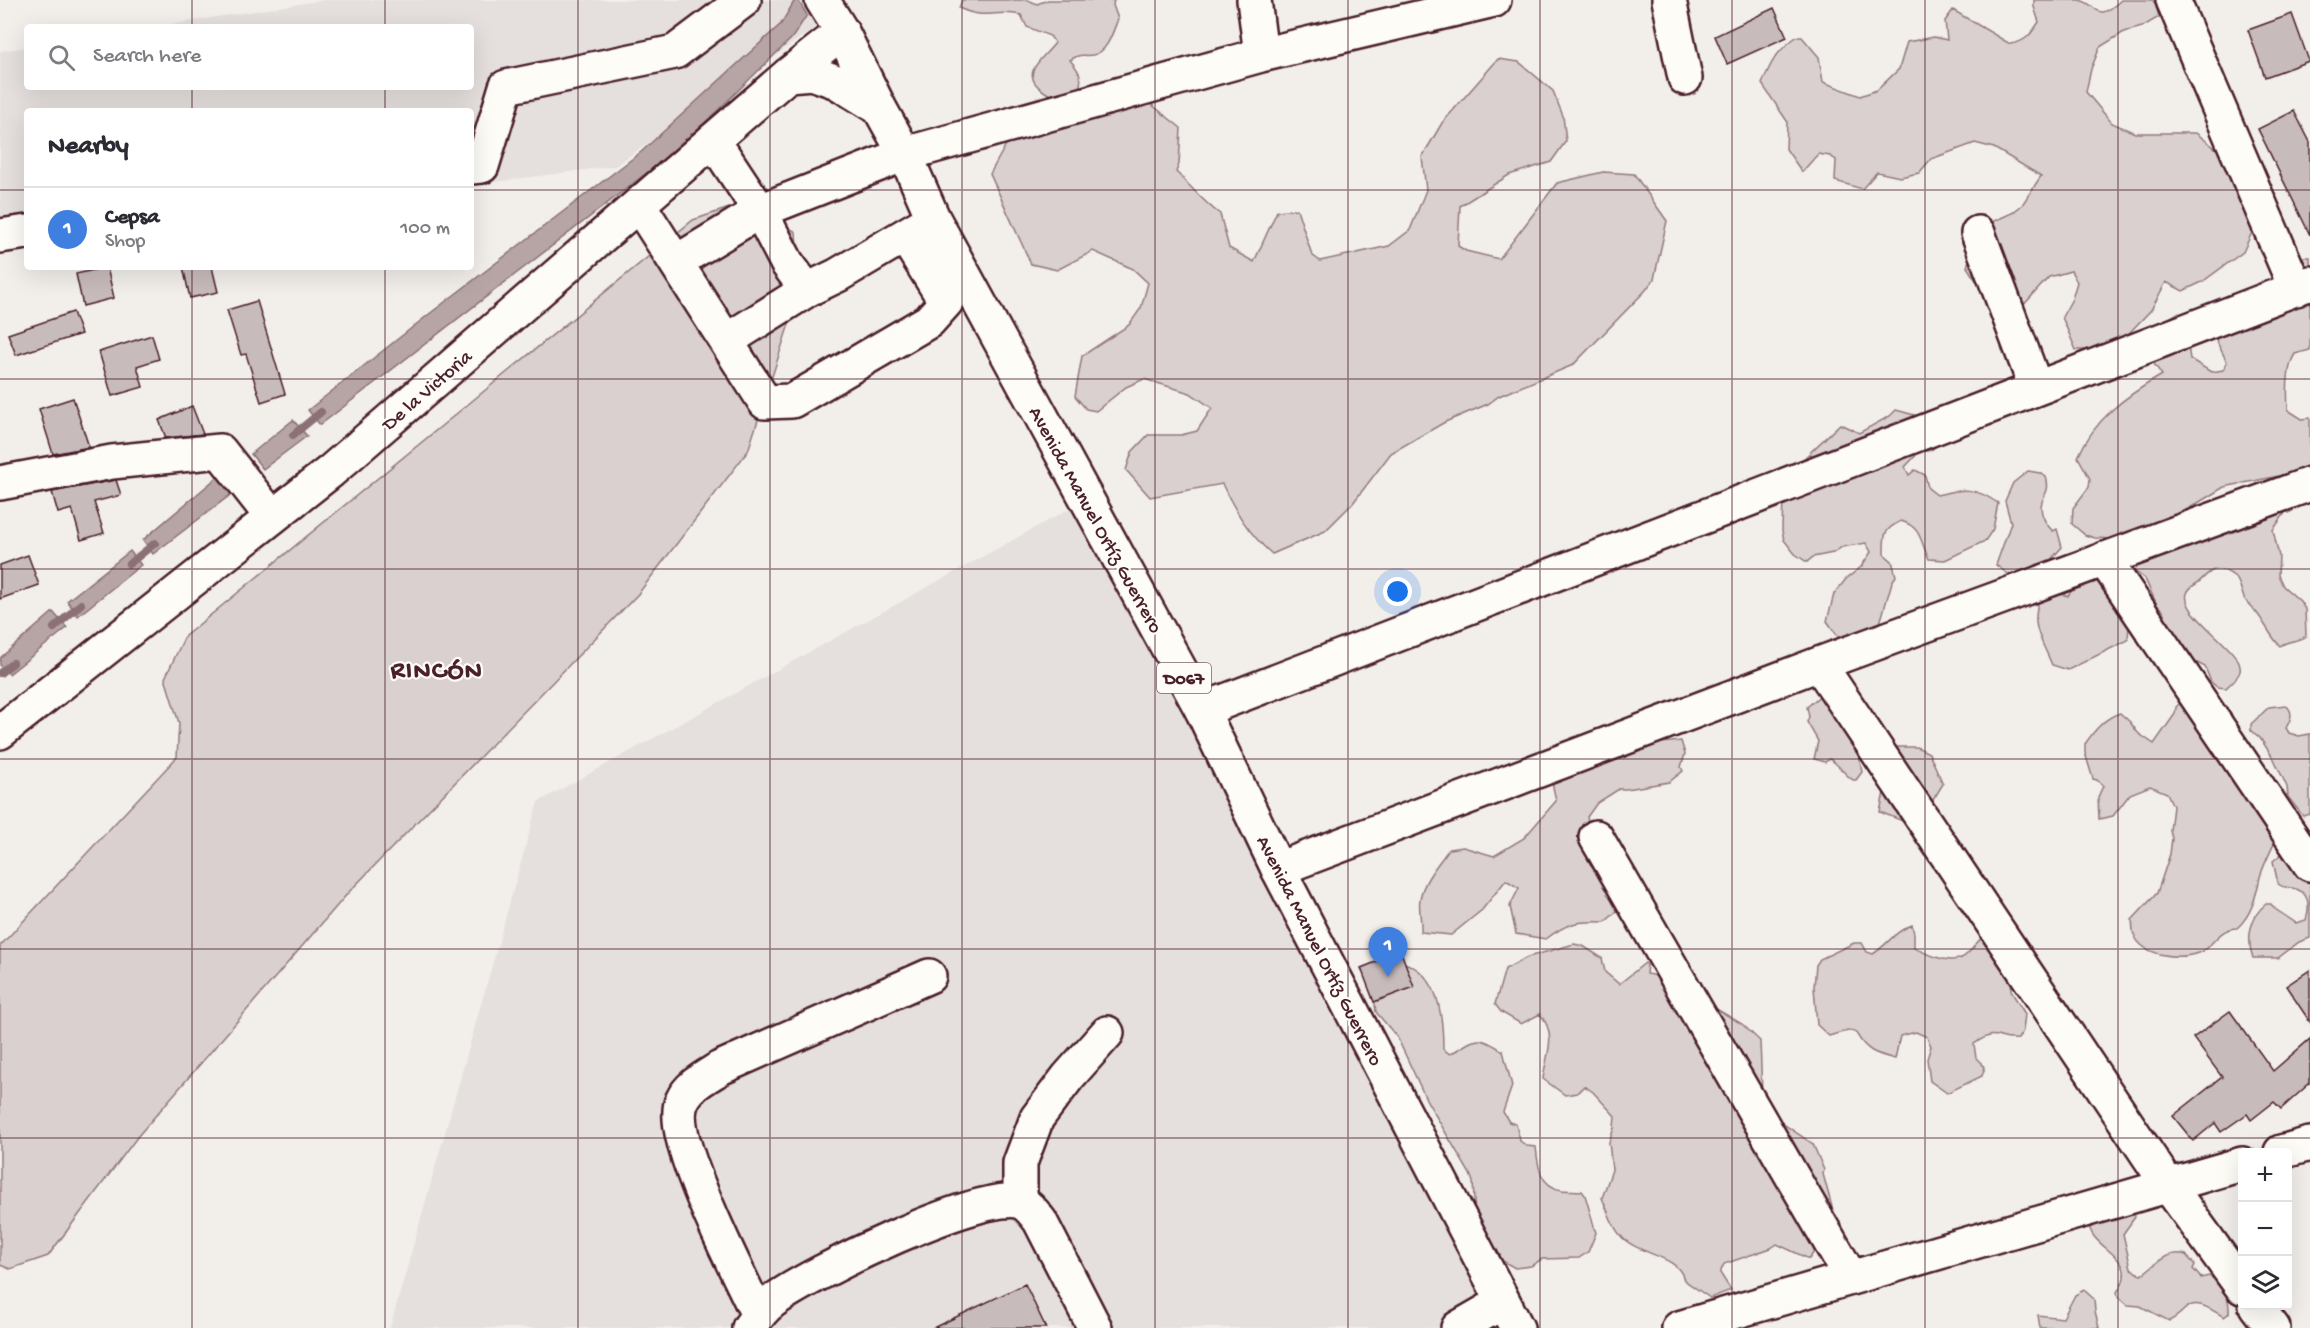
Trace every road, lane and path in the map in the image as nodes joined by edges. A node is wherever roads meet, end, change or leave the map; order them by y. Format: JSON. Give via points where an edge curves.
{"nodes":[{"id":1,"x":744,"y":0,"type":"edge"},
{"id":2,"x":822,"y":0,"type":"edge"},
{"id":3,"x":1254,"y":0,"type":"edge"},
{"id":4,"x":1494,"y":0,"type":"edge"},
{"id":5,"x":1669,"y":0,"type":"edge"},
{"id":6,"x":2173,"y":0,"type":"edge"},
{"id":7,"x":842,"y":32,"type":"junction"},
{"id":8,"x":1261,"y":55,"type":"junction"},
{"id":9,"x":788,"y":75,"type":"junction"},
{"id":10,"x":1685,"y":78,"type":"dead end"},
{"id":11,"x":880,"y":110,"type":"junction"},
{"id":12,"x":713,"y":140,"type":"junction"},
{"id":13,"x":905,"y":154,"type":"junction"},
{"id":14,"x":474,"y":167,"type":"edge"},
{"id":15,"x":639,"y":205,"type":"junction"},
{"id":16,"x":760,"y":211,"type":"junction"},
{"id":17,"x":933,"y":218,"type":"junction"},
{"id":18,"x":24,"y":232,"type":"edge"},
{"id":19,"x":1978,"y":233,"type":"dead end"},
{"id":20,"x":0,"y":236,"type":"edge"},
{"id":21,"x":905,"y":236,"type":"junction"},
{"id":22,"x":676,"y":262,"type":"junction"},
{"id":23,"x":2303,"y":286,"type":"edge"},
{"id":24,"x":807,"y":290,"type":"junction"},
{"id":25,"x":726,"y":341,"type":"junction"},
{"id":26,"x":2036,"y":388,"type":"junction"},
{"id":27,"x":0,"y":483,"type":"edge"},
{"id":28,"x":2310,"y":484,"type":"edge"},
{"id":29,"x":272,"y":517,"type":"junction"},
{"id":30,"x":2104,"y":559,"type":"junction"},
{"id":31,"x":1819,"y":664,"type":"junction"},
{"id":32,"x":1202,"y":710,"type":"junction"},
{"id":33,"x":0,"y":732,"type":"edge"},
{"id":34,"x":1596,"y":837,"type":"dead end"},
{"id":35,"x":2310,"y":864,"type":"edge"},
{"id":36,"x":1278,"y":869,"type":"junction"},
{"id":37,"x":928,"y":976,"type":"dead end"},
{"id":38,"x":1107,"y":1033,"type":"dead end"},
{"id":39,"x":2310,"y":1144,"type":"edge"},
{"id":40,"x":2292,"y":1149,"type":"edge"},
{"id":41,"x":2238,"y":1165,"type":"edge"},
{"id":42,"x":2168,"y":1185,"type":"junction"},
{"id":43,"x":1020,"y":1202,"type":"junction"},
{"id":44,"x":1851,"y":1278,"type":"junction"},
{"id":45,"x":2238,"y":1281,"type":"edge"},
{"id":46,"x":2259,"y":1310,"type":"edge"},
{"id":47,"x":1510,"y":1315,"type":"edge"},
{"id":48,"x":753,"y":1322,"type":"edge"},
{"id":49,"x":1095,"y":1328,"type":"edge"},
{"id":50,"x":1458,"y":1328,"type":"edge"},
{"id":51,"x":1679,"y":1328,"type":"edge"},
{"id":52,"x":2272,"y":1328,"type":"edge"}],
"edges":[{"from":1,"to":14,"type":"street","via":[[675,52],[506,87],[482,166]]},
{"from":2,"to":7,"type":"street","name":"Avenida Manuel Ortíz Guerrero","number":"D067"},
{"from":3,"to":8,"type":"street"},
{"from":4,"to":8,"type":"street"},
{"from":5,"to":10,"type":"street"},
{"from":6,"to":23,"type":"street"},
{"from":7,"to":9,"type":"street","name":"De la Victoria"},
{"from":7,"to":11,"type":"street","name":"Avenida Manuel Ortíz Guerrero","number":"D067"},
{"from":8,"to":13,"type":"street"},
{"from":9,"to":11,"type":"street","via":[[812,73],[837,82]]},
{"from":9,"to":12,"type":"street","name":"De la Victoria"},
{"from":11,"to":13,"type":"street","name":"Avenida Manuel Ortíz Guerrero","number":"D067"},
{"from":12,"to":15,"type":"street","name":"De la Victoria"},
{"from":12,"to":16,"type":"street"},
{"from":13,"to":16,"type":"street"},
{"from":13,"to":17,"type":"street","name":"Avenida Manuel Ortíz Guerrero","number":"D067"},
{"from":15,"to":22,"type":"street"},
{"from":15,"to":29,"type":"street","name":"De la Victoria","via":[[332,471]]},
{"from":16,"to":22,"type":"street"},
{"from":16,"to":24,"type":"street","via":[[787,263]]},
{"from":17,"to":21,"type":"street"},
{"from":17,"to":32,"type":"street","name":"Avenida Manuel Ortíz Guerrero","number":"D067"},
{"from":18,"to":20,"type":"street"},
{"from":19,"to":26,"type":"street"},
{"from":21,"to":24,"type":"street"},
{"from":21,"to":25,"type":"street","via":[[946,302],[929,321],[792,401],[765,402]]},
{"from":22,"to":25,"type":"street"},
{"from":23,"to":26,"type":"street"},
{"from":24,"to":25,"type":"street"},
{"from":26,"to":32,"type":"street"},
{"from":27,"to":29,"type":"street","via":[[112,462],[220,451]]},
{"from":28,"to":30,"type":"street"},
{"from":29,"to":33,"type":"street","name":"De la Victoria"},
{"from":30,"to":31,"type":"street"},
{"from":30,"to":35,"type":"street"},
{"from":31,"to":36,"type":"street"},
{"from":31,"to":42,"type":"street"},
{"from":32,"to":36,"type":"street","name":"Avenida Manuel Ortíz Guerrero","number":"D067"},
{"from":34,"to":44,"type":"street"},
{"from":36,"to":47,"type":"street","name":"Avenida Manuel Ortíz Guerrero","number":"D067"},
{"from":37,"to":48,"type":"street","via":[[720,1068],[691,1087],[682,1101],[682,1133],[701,1194]]},
{"from":38,"to":43,"type":"street","via":[[1037,1118],[1020,1163]]},
{"from":39,"to":40,"type":"street"},
{"from":41,"to":42,"type":"street"},
{"from":42,"to":44,"type":"street"},
{"from":42,"to":45,"type":"street"},
{"from":43,"to":48,"type":"street","via":[[1001,1201],[934,1220],[864,1251],[772,1301]]},
{"from":43,"to":49,"type":"street","via":[[1040,1221]]},
{"from":44,"to":51,"type":"street"},
{"from":46,"to":52,"type":"street"},
{"from":47,"to":50,"type":"street"}]}
